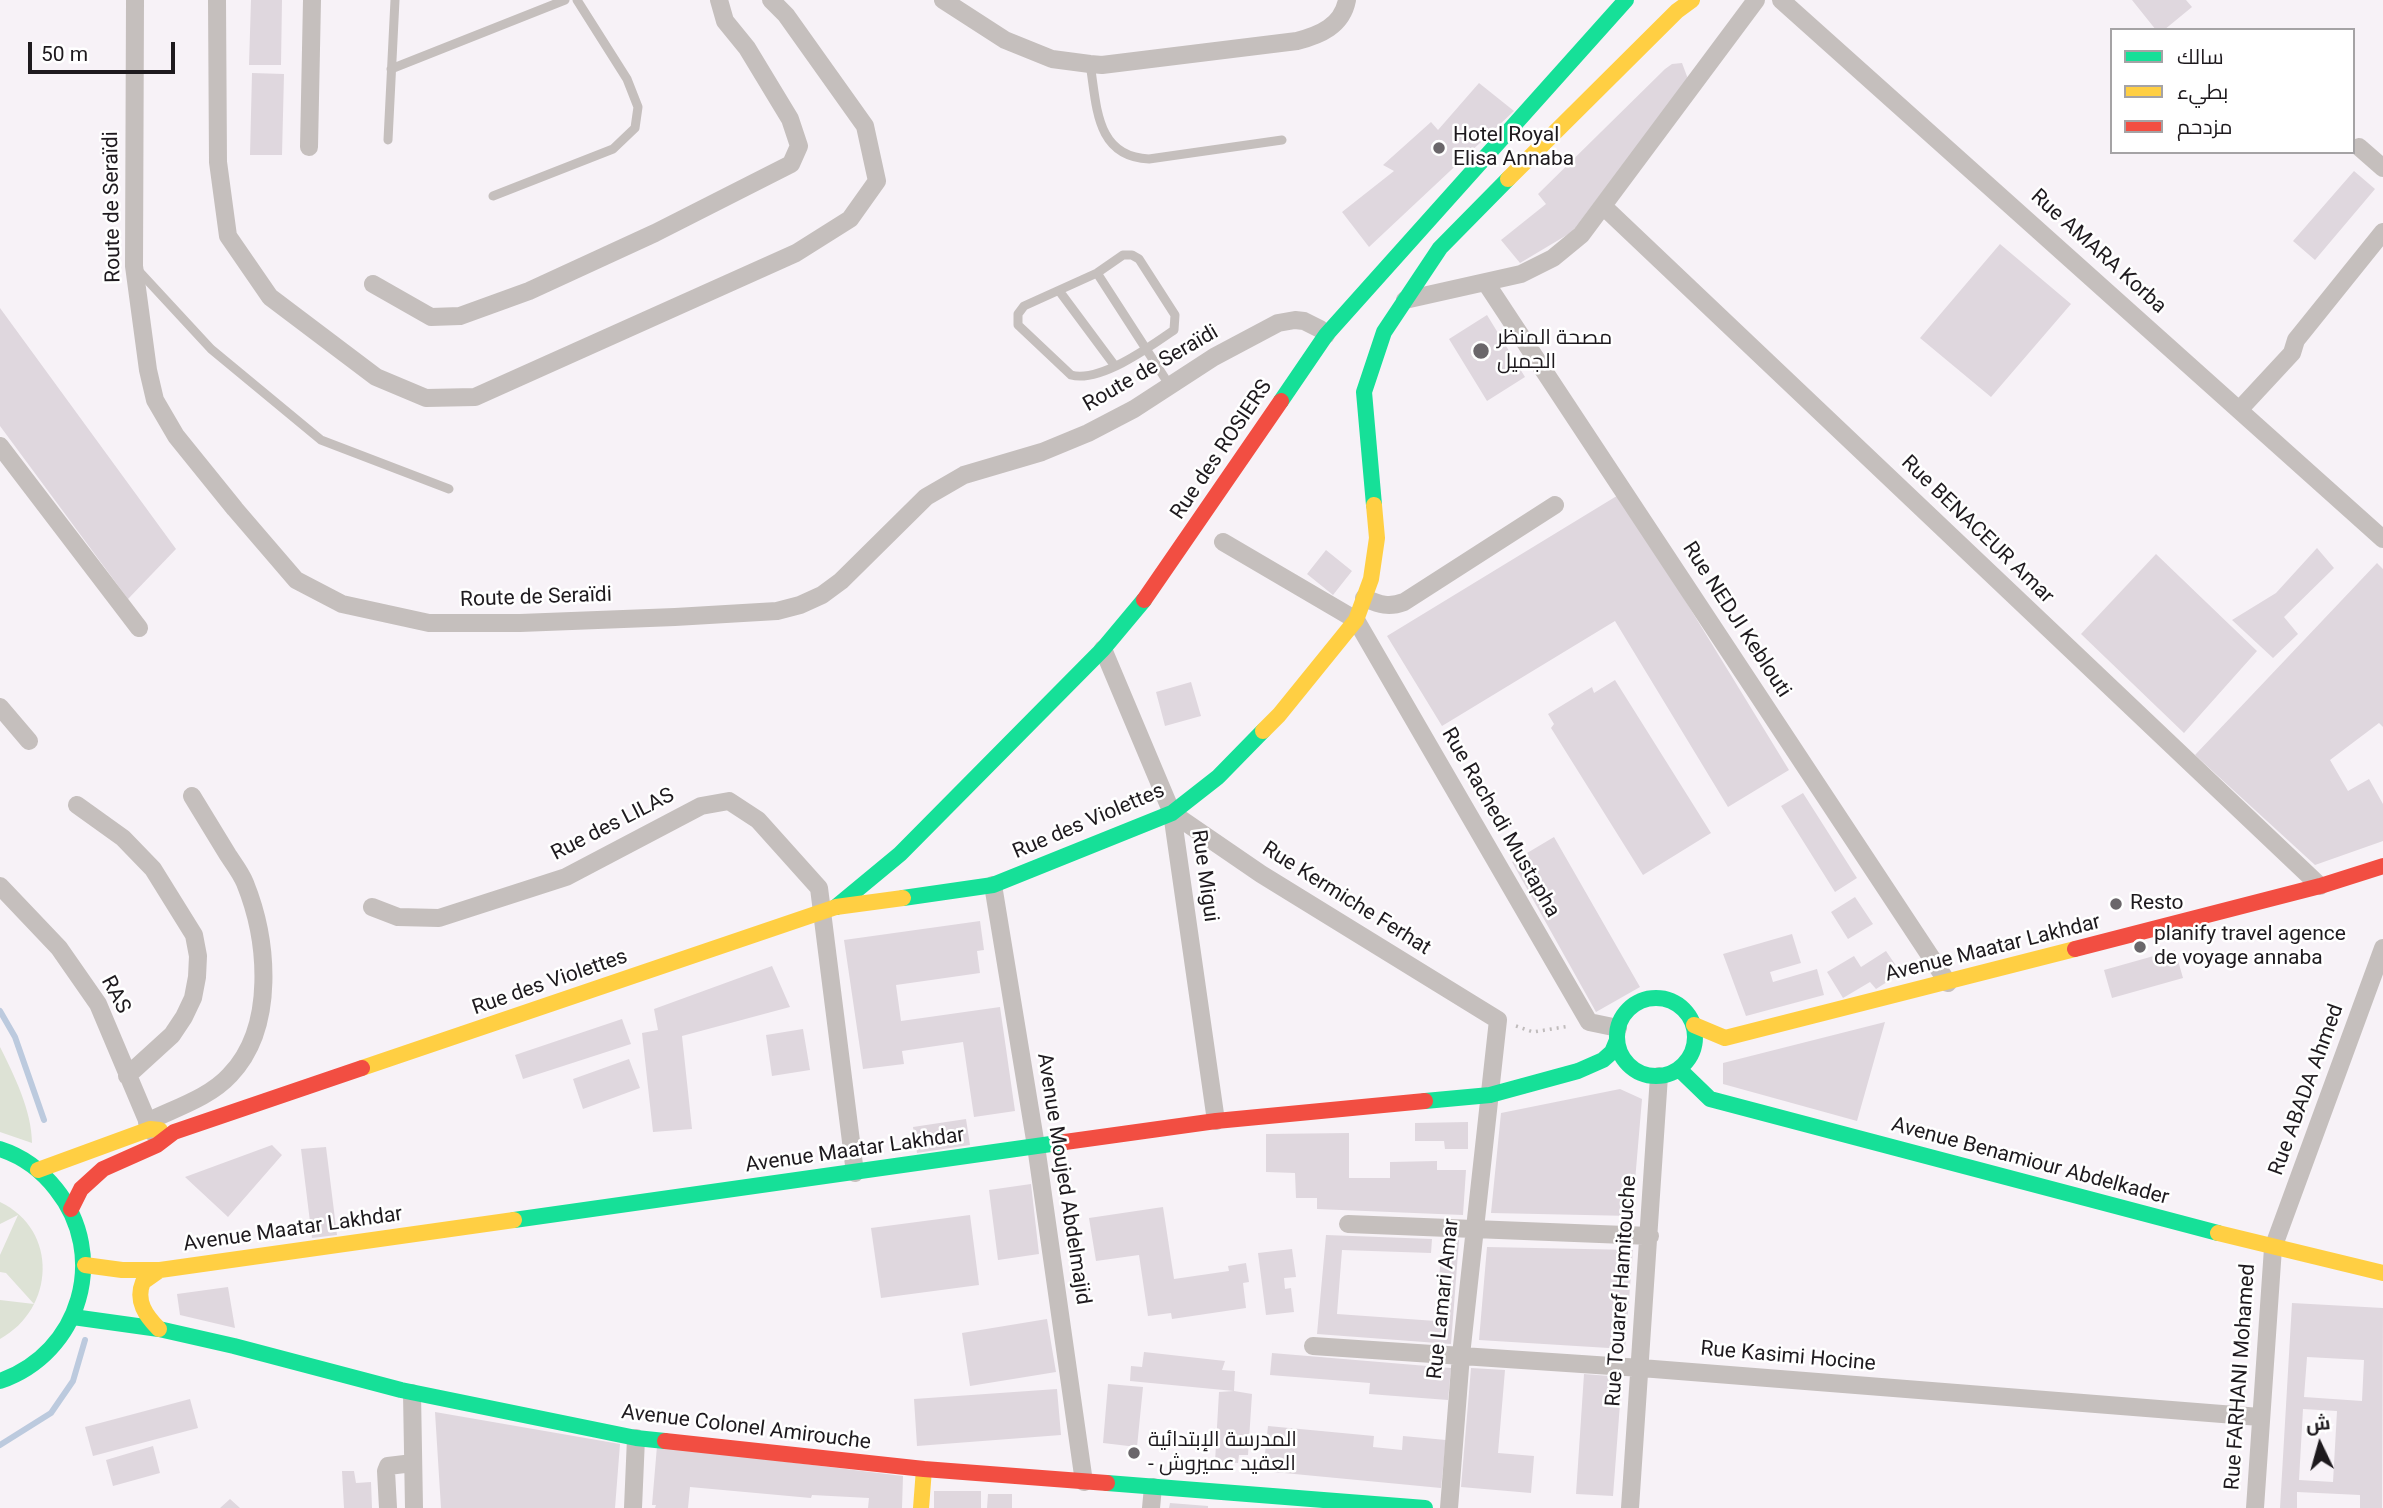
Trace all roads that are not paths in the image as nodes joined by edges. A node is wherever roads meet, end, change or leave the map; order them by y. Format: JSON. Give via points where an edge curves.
{"nodes":[{"id":1,"x":135,"y":0,"type":"edge"},
{"id":2,"x":216,"y":0,"type":"edge"},
{"id":3,"x":312,"y":0,"type":"edge"},
{"id":4,"x":395,"y":0,"type":"edge"},
{"id":5,"x":565,"y":0,"type":"edge"},
{"id":6,"x":577,"y":0,"type":"edge"},
{"id":7,"x":719,"y":0,"type":"edge"},
{"id":8,"x":771,"y":0,"type":"edge"},
{"id":9,"x":943,"y":0,"type":"edge"},
{"id":10,"x":1348,"y":0,"type":"edge"},
{"id":11,"x":1626,"y":0,"type":"edge"},
{"id":12,"x":1692,"y":0,"type":"edge"},
{"id":13,"x":1756,"y":0,"type":"edge"},
{"id":14,"x":1781,"y":0,"type":"edge"},
{"id":15,"x":1090,"y":64,"type":"junction"},
{"id":16,"x":391,"y":69,"type":"junction"},
{"id":17,"x":388,"y":140,"type":"dead end"},
{"id":18,"x":1282,"y":141,"type":"dead end"},
{"id":19,"x":309,"y":147,"type":"dead end"},
{"id":20,"x":2359,"y":147,"type":"dead end"},
{"id":21,"x":2383,"y":168,"type":"edge"},
{"id":22,"x":493,"y":196,"type":"dead end"},
{"id":23,"x":1603,"y":206,"type":"junction"},
{"id":24,"x":2381,"y":240,"type":"edge"},
{"id":25,"x":134,"y":266,"type":"junction"},
{"id":26,"x":1097,"y":273,"type":"junction"},
{"id":27,"x":1486,"y":283,"type":"junction"},
{"id":28,"x":373,"y":284,"type":"dead end"},
{"id":29,"x":1060,"y":292,"type":"junction"},
{"id":30,"x":1405,"y":300,"type":"junction"},
{"id":31,"x":1326,"y":335,"type":"junction"},
{"id":32,"x":1146,"y":349,"type":"junction"},
{"id":33,"x":1115,"y":366,"type":"junction"},
{"id":34,"x":1170,"y":386,"type":"junction"},
{"id":35,"x":2240,"y":409,"type":"junction"},
{"id":36,"x":0,"y":446,"type":"edge"},
{"id":37,"x":449,"y":489,"type":"dead end"},
{"id":38,"x":1555,"y":505,"type":"dead end"},
{"id":39,"x":2383,"y":539,"type":"edge"},
{"id":40,"x":1223,"y":542,"type":"dead end"},
{"id":41,"x":1364,"y":598,"type":"junction"},
{"id":42,"x":1356,"y":620,"type":"junction"},
{"id":43,"x":139,"y":628,"type":"dead end"},
{"id":44,"x":1103,"y":649,"type":"junction"},
{"id":45,"x":0,"y":707,"type":"edge"},
{"id":46,"x":29,"y":741,"type":"dead end"},
{"id":47,"x":192,"y":796,"type":"dead end"},
{"id":48,"x":77,"y":805,"type":"dead end"},
{"id":49,"x":1172,"y":813,"type":"junction"},
{"id":50,"x":2383,"y":866,"type":"edge"},
{"id":51,"x":993,"y":885,"type":"junction"},
{"id":52,"x":0,"y":886,"type":"edge"},
{"id":53,"x":2320,"y":886,"type":"junction"},
{"id":54,"x":372,"y":907,"type":"dead end"},
{"id":55,"x":829,"y":910,"type":"junction"},
{"id":56,"x":2383,"y":948,"type":"edge"},
{"id":57,"x":1948,"y":983,"type":"junction"},
{"id":58,"x":1498,"y":1020,"type":"joint"},
{"id":59,"x":1694,"y":1025,"type":"junction"},
{"id":60,"x":1618,"y":1034,"type":"junction"},
{"id":61,"x":1679,"y":1069,"type":"junction"},
{"id":62,"x":127,"y":1076,"type":"junction"},
{"id":63,"x":1659,"y":1076,"type":"junction"},
{"id":64,"x":1490,"y":1095,"type":"junction"},
{"id":65,"x":1216,"y":1121,"type":"junction"},
{"id":66,"x":152,"y":1132,"type":"junction"},
{"id":67,"x":1036,"y":1146,"type":"junction"},
{"id":68,"x":0,"y":1149,"type":"edge"},
{"id":69,"x":38,"y":1170,"type":"junction"},
{"id":70,"x":855,"y":1173,"type":"junction"},
{"id":71,"x":71,"y":1209,"type":"junction"},
{"id":72,"x":1348,"y":1224,"type":"dead end"},
{"id":73,"x":1474,"y":1229,"type":"junction"},
{"id":74,"x":1650,"y":1236,"type":"junction"},
{"id":75,"x":2273,"y":1248,"type":"junction"},
{"id":76,"x":85,"y":1265,"type":"junction"},
{"id":77,"x":160,"y":1270,"type":"junction"},
{"id":78,"x":2383,"y":1273,"type":"edge"},
{"id":79,"x":73,"y":1317,"type":"junction"},
{"id":80,"x":159,"y":1329,"type":"junction"},
{"id":81,"x":1313,"y":1346,"type":"dead end"},
{"id":82,"x":1461,"y":1355,"type":"junction"},
{"id":83,"x":1641,"y":1368,"type":"junction"},
{"id":84,"x":0,"y":1381,"type":"edge"},
{"id":85,"x":412,"y":1393,"type":"junction"},
{"id":86,"x":2260,"y":1417,"type":"junction"},
{"id":87,"x":636,"y":1438,"type":"junction"},
{"id":88,"x":414,"y":1463,"type":"junction"},
{"id":89,"x":924,"y":1469,"type":"junction"},
{"id":90,"x":1084,"y":1482,"type":"junction"},
{"id":91,"x":1153,"y":1487,"type":"junction"},
{"id":92,"x":387,"y":1508,"type":"edge"},
{"id":93,"x":414,"y":1508,"type":"edge"},
{"id":94,"x":633,"y":1508,"type":"edge"},
{"id":95,"x":920,"y":1508,"type":"edge"},
{"id":96,"x":1151,"y":1508,"type":"edge"},
{"id":97,"x":1424,"y":1508,"type":"edge"},
{"id":98,"x":1449,"y":1508,"type":"edge"},
{"id":99,"x":1630,"y":1508,"type":"edge"},
{"id":100,"x":2255,"y":1508,"type":"edge"}],
"edges":[{"from":1,"to":25,"type":"street","name":"Route de Seraïdi"},
{"from":2,"to":8,"type":"street","via":[[218,162],[228,236],[270,297],[376,377],[426,398],[475,397],[796,253],[850,219],[877,181],[865,126]]},
{"from":3,"to":19,"type":"street"},
{"from":4,"to":16,"type":"lane"},
{"from":5,"to":16,"type":"lane"},
{"from":6,"to":22,"type":"lane","via":[[626,79],[638,107],[635,128],[613,149]]},
{"from":7,"to":28,"type":"street","via":[[725,21],[790,119],[799,146],[791,164],[655,233],[492,307],[460,316],[431,317]]},
{"from":9,"to":15,"type":"street","via":[[1005,40],[1052,59]]},
{"from":10,"to":15,"type":"street","via":[[1337,21],[1322,35]]},
{"from":11,"to":31,"type":"main road","name":"Rue des ROSIERS"},
{"from":12,"to":30,"type":"main road","name":"Rue des Violettes","via":[[1454,232]]},
{"from":13,"to":23,"type":"street"},
{"from":14,"to":35,"type":"street","name":"Rue AMARA Korba"},
{"from":15,"to":18,"type":"lane","via":[[1100,125],[1122,154],[1149,159]]},
{"from":16,"to":17,"type":"lane"},
{"from":20,"to":21,"type":"street"},
{"from":23,"to":27,"type":"street","via":[[1581,234],[1553,258],[1521,274]]},
{"from":23,"to":53,"type":"street","name":"Rue BENACEUR Amar"},
{"from":24,"to":35,"type":"street","via":[[2296,340],[2292,353]]},
{"from":25,"to":34,"type":"street","name":"Route de Seraïdi","via":[[155,400],[176,436],[234,509],[296,580],[342,604],[429,623],[675,617],[777,611],[800,605],[841,580],[926,497],[964,475],[1088,433]]},
{"from":25,"to":37,"type":"lane","via":[[211,349],[321,440]]},
{"from":26,"to":29,"type":"lane"},
{"from":26,"to":32,"type":"lane"},
{"from":26,"to":32,"type":"lane","via":[[1123,255],[1139,259],[1176,322],[1174,330]]},
{"from":27,"to":30,"type":"street"},
{"from":27,"to":57,"type":"street","name":"Rue NEDJI Keblouti"},
{"from":29,"to":33,"type":"lane"},
{"from":29,"to":33,"type":"lane","via":[[1024,306],[1017,325],[1071,375],[1088,376]]},
{"from":30,"to":41,"type":"main road","name":"Rue des Violettes","via":[[1384,332],[1364,392],[1377,538]]},
{"from":31,"to":34,"type":"street","name":"Route de Seraïdi","via":[[1304,321],[1278,323]]},
{"from":31,"to":44,"type":"main road","name":"Rue des ROSIERS","via":[[1149,594]]},
{"from":32,"to":33,"type":"lane"},
{"from":32,"to":34,"type":"lane"},
{"from":35,"to":39,"type":"street","name":"Rue AMARA Korba"},
{"from":36,"to":43,"type":"street"},
{"from":38,"to":41,"type":"street","via":[[1404,602],[1384,606]]},
{"from":40,"to":42,"type":"street"},
{"from":41,"to":42,"type":"main road","name":"Rue des Violettes"},
{"from":42,"to":49,"type":"main road","name":"Rue des Violettes","via":[[1279,715],[1218,777]]},
{"from":42,"to":60,"type":"street","name":"Rue Rachedi Mustapha","via":[[1589,1023]]},
{"from":44,"to":49,"type":"street","name":"Rue Migui"},
{"from":44,"to":55,"type":"main road","name":"Rue des ROSIERS","via":[[900,854]]},
{"from":45,"to":46,"type":"street"},
{"from":47,"to":66,"type":"street","via":[[244,881],[259,931],[263,1007],[246,1055],[230,1075]]},
{"from":48,"to":62,"type":"street","via":[[123,838],[153,869],[194,935],[198,956],[193,998],[184,1017],[172,1035]]},
{"from":49,"to":51,"type":"main road","name":"Rue des Violettes"},
{"from":49,"to":58,"type":"street","name":"Rue Kermiche Ferhat","via":[[1261,874]]},
{"from":49,"to":65,"type":"street","name":"Rue Migui"},
{"from":50,"to":53,"type":"main road","name":"Avenue Maatar Lakhdar"},
{"from":51,"to":55,"type":"main road","name":"Rue des Violettes"},
{"from":51,"to":67,"type":"street","name":"Avenue Moujed Abdelmajid"},
{"from":52,"to":62,"type":"street","name":"RAS","via":[[59,948],[98,1004]]},
{"from":53,"to":57,"type":"main road","name":"Avenue Maatar Lakhdar"},
{"from":54,"to":55,"type":"street","name":"Rue des LILAS","via":[[398,917],[439,918],[566,877],[701,806],[729,801],[758,820],[819,888]]},
{"from":55,"to":66,"type":"main road","name":"Rue des Violettes","via":[[174,1132]]},
{"from":55,"to":70,"type":"street","name":"Rue des LILAS"},
{"from":56,"to":75,"type":"street","name":"Rue ABADA Ahmed"},
{"from":57,"to":59,"type":"main road","name":"Avenue Maatar Lakhdar","via":[[1725,1038]]},
{"from":58,"to":64,"type":"street","name":"Rue Lamari Amar"},
{"from":59,"to":60,"type":"main road","via":[[1680,1005],[1655,998],[1632,1007],[1623,1016]]},
{"from":59,"to":61,"type":"main road","via":[[1694,1049]]},
{"from":60,"to":63,"type":"main road","via":[[1626,1063]]},
{"from":60,"to":64,"type":"main road","name":"Avenue Maatar Lakhdar","via":[[1612,1052],[1603,1060]]},
{"from":61,"to":63,"type":"main road"},
{"from":61,"to":75,"type":"main road","name":"Avenue Benamiour Abdelkader","via":[[1710,1099]]},
{"from":62,"to":66,"type":"street","name":"RAS"},
{"from":63,"to":74,"type":"street","name":"Rue Touaref Hamitouche"},
{"from":64,"to":65,"type":"main road","name":"Avenue Maatar Lakhdar"},
{"from":64,"to":73,"type":"street","name":"Rue Lamari Amar"},
{"from":65,"to":67,"type":"main road","name":"Avenue Maatar Lakhdar"},
{"from":66,"to":69,"type":"main road"},
{"from":66,"to":71,"type":"main road","via":[[103,1169],[82,1189]]},
{"from":67,"to":70,"type":"main road","name":"Avenue Maatar Lakhdar"},
{"from":67,"to":90,"type":"street","name":"Avenue Moujed Abdelmajid"},
{"from":68,"to":69,"type":"main road"},
{"from":69,"to":71,"type":"main road"},
{"from":70,"to":77,"type":"main road","name":"Avenue Maatar Lakhdar"},
{"from":71,"to":76,"type":"main road"},
{"from":72,"to":73,"type":"street"},
{"from":73,"to":74,"type":"street"},
{"from":73,"to":82,"type":"street","name":"Rue Lamari Amar"},
{"from":74,"to":83,"type":"street","name":"Rue Touaref Hamitouche"},
{"from":75,"to":78,"type":"main road","name":"Avenue Benamiour Abdelkader"},
{"from":75,"to":86,"type":"street","name":"Rue FARHANI Mohamed"},
{"from":76,"to":77,"type":"main road","name":"Avenue Maatar Lakhdar","via":[[134,1272]]},
{"from":76,"to":79,"type":"main road"},
{"from":77,"to":80,"type":"main road","via":[[146,1279],[139,1294],[142,1310]]},
{"from":79,"to":80,"type":"main road","name":"Avenue Colonel Amirouche"},
{"from":79,"to":84,"type":"main road","via":[[52,1349],[23,1373]]},
{"from":80,"to":85,"type":"main road","name":"Avenue Colonel Amirouche"},
{"from":81,"to":82,"type":"street","name":"Rue Kasimi Hocine"},
{"from":82,"to":83,"type":"street","name":"Rue Kasimi Hocine"},
{"from":82,"to":98,"type":"street","name":"Rue Lamari Amar"},
{"from":83,"to":86,"type":"street","name":"Rue Kasimi Hocine"},
{"from":83,"to":99,"type":"street","name":"Rue Touaref Hamitouche"},
{"from":85,"to":87,"type":"main road","name":"Avenue Colonel Amirouche"},
{"from":85,"to":88,"type":"street"},
{"from":86,"to":100,"type":"street","name":"Rue FARHANI Mohamed"},
{"from":87,"to":89,"type":"main road","name":"Avenue Colonel Amirouche"},
{"from":87,"to":94,"type":"street"},
{"from":88,"to":92,"type":"street","via":[[388,1466]]},
{"from":88,"to":93,"type":"street"},
{"from":89,"to":90,"type":"main road","name":"Avenue Colonel Amirouche"},
{"from":89,"to":95,"type":"main road"},
{"from":90,"to":91,"type":"main road","name":"Avenue Colonel Amirouche"},
{"from":91,"to":96,"type":"street"},
{"from":91,"to":97,"type":"main road","name":"Avenue Colonel Amirouche"}]}
